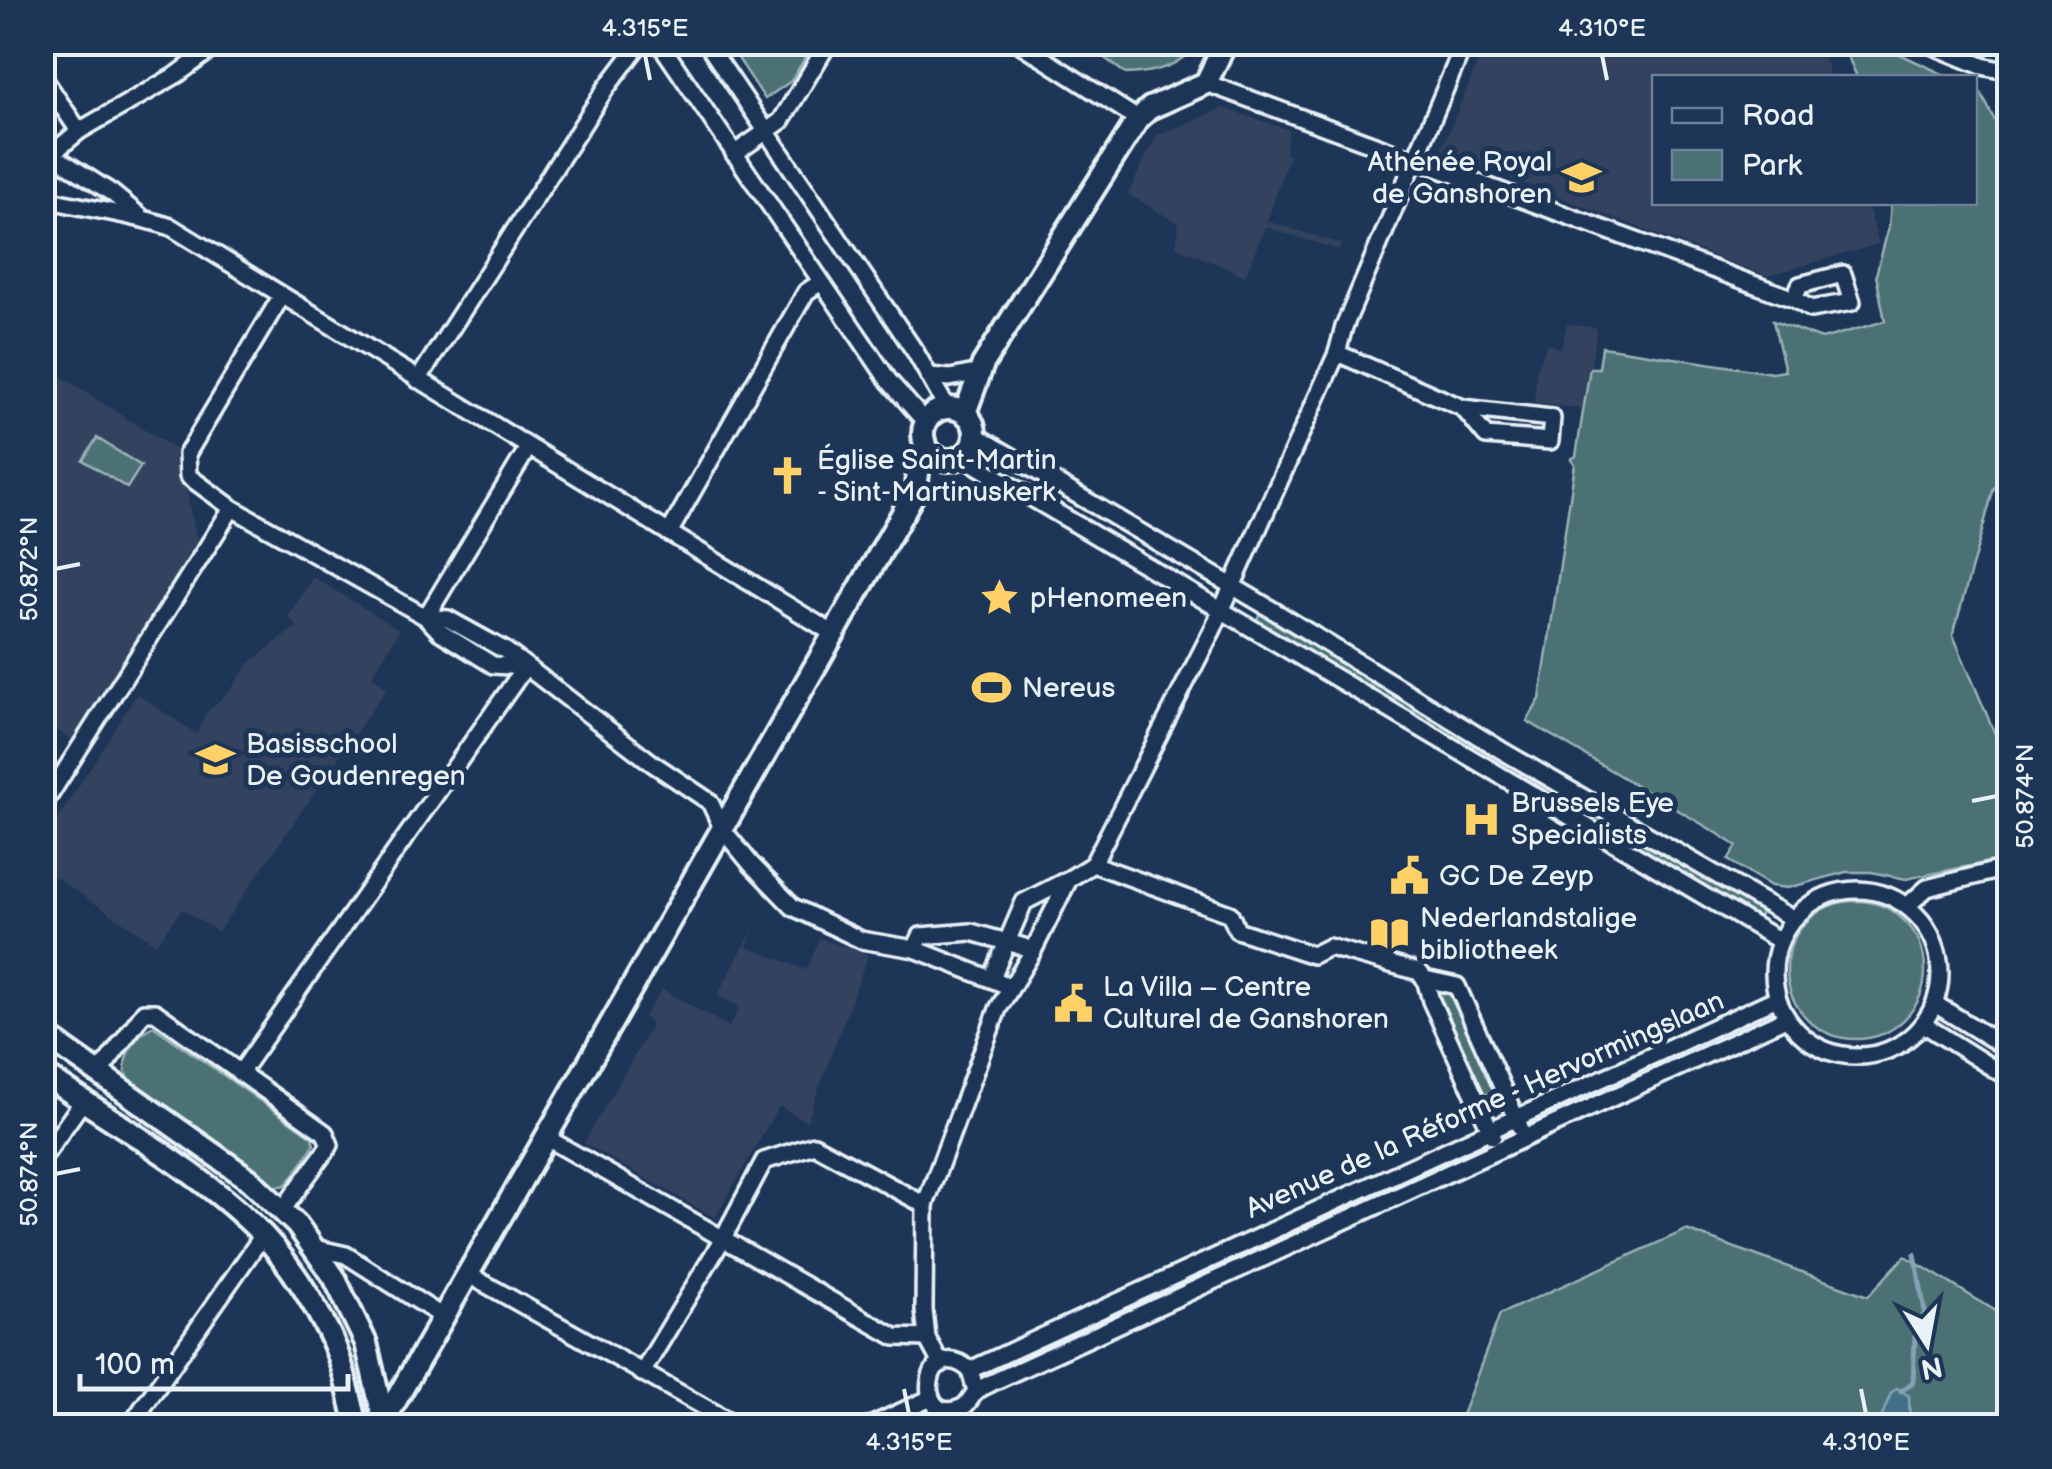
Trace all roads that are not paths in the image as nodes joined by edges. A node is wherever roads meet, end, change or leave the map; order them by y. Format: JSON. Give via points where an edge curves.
{"nodes":[{"id":1,"x":221,"y":42,"type":"edge"},
{"id":2,"x":641,"y":42,"type":"edge"},
{"id":3,"x":659,"y":42,"type":"edge"},
{"id":4,"x":706,"y":42,"type":"edge"},
{"id":5,"x":828,"y":42,"type":"edge"},
{"id":6,"x":1017,"y":42,"type":"edge"},
{"id":7,"x":1226,"y":42,"type":"edge"},
{"id":8,"x":1464,"y":42,"type":"edge"},
{"id":9,"x":1924,"y":42,"type":"edge"},
{"id":10,"x":2010,"y":72,"type":"edge"},
{"id":11,"x":1206,"y":83,"type":"junction"},
{"id":12,"x":44,"y":86,"type":"edge"},
{"id":13,"x":1138,"y":119,"type":"junction"},
{"id":14,"x":79,"y":131,"type":"junction"},
{"id":15,"x":766,"y":131,"type":"junction"},
{"id":16,"x":734,"y":154,"type":"junction"},
{"id":17,"x":45,"y":155,"type":"edge"},
{"id":18,"x":1415,"y":161,"type":"junction"},
{"id":19,"x":42,"y":198,"type":"edge"},
{"id":20,"x":140,"y":216,"type":"junction"},
{"id":21,"x":821,"y":282,"type":"junction"},
{"id":22,"x":281,"y":297,"type":"junction"},
{"id":23,"x":1794,"y":299,"type":"dead end"},
{"id":24,"x":1337,"y":353,"type":"junction"},
{"id":25,"x":977,"y":369,"type":"junction"},
{"id":26,"x":930,"y":376,"type":"junction"},
{"id":27,"x":418,"y":380,"type":"junction"},
{"id":28,"x":1462,"y":408,"type":"junction"},
{"id":29,"x":956,"y":411,"type":"junction"},
{"id":30,"x":926,"y":423,"type":"junction"},
{"id":31,"x":975,"y":435,"type":"junction"},
{"id":32,"x":528,"y":448,"type":"junction"},
{"id":33,"x":945,"y":455,"type":"junction"},
{"id":34,"x":232,"y":508,"type":"junction"},
{"id":35,"x":669,"y":533,"type":"junction"},
{"id":36,"x":1233,"y":586,"type":"junction"},
{"id":37,"x":1222,"y":612,"type":"junction"},
{"id":38,"x":426,"y":617,"type":"junction"},
{"id":39,"x":834,"y":634,"type":"junction"},
{"id":40,"x":525,"y":666,"type":"junction"},
{"id":41,"x":1501,"y":750,"type":"junction"},
{"id":42,"x":1488,"y":770,"type":"junction"},
{"id":43,"x":42,"y":808,"type":"edge"},
{"id":44,"x":722,"y":830,"type":"junction"},
{"id":45,"x":1093,"y":864,"type":"junction"},
{"id":46,"x":2010,"y":867,"type":"edge"},
{"id":47,"x":1069,"y":879,"type":"junction"},
{"id":48,"x":1906,"y":906,"type":"junction"},
{"id":49,"x":1793,"y":919,"type":"junction"},
{"id":50,"x":1780,"y":941,"type":"junction"},
{"id":51,"x":1007,"y":942,"type":"junction"},
{"id":52,"x":1024,"y":947,"type":"dead end"},
{"id":53,"x":915,"y":949,"type":"junction"},
{"id":54,"x":994,"y":973,"type":"dead end"},
{"id":55,"x":1425,"y":980,"type":"junction"},
{"id":56,"x":1011,"y":987,"type":"junction"},
{"id":57,"x":1777,"y":998,"type":"junction"},
{"id":58,"x":1935,"y":1004,"type":"junction"},
{"id":59,"x":1786,"y":1018,"type":"junction"},
{"id":60,"x":1923,"y":1024,"type":"junction"},
{"id":61,"x":42,"y":1034,"type":"edge"},
{"id":62,"x":2010,"y":1050,"type":"edge"},
{"id":63,"x":42,"y":1073,"type":"edge"},
{"id":64,"x":99,"y":1073,"type":"junction"},
{"id":65,"x":240,"y":1073,"type":"junction"},
{"id":66,"x":2010,"y":1079,"type":"edge"},
{"id":67,"x":83,"y":1101,"type":"junction"},
{"id":68,"x":1516,"y":1119,"type":"junction"},
{"id":69,"x":1490,"y":1130,"type":"junction"},
{"id":70,"x":1525,"y":1137,"type":"junction"},
{"id":71,"x":548,"y":1138,"type":"junction"},
{"id":72,"x":1499,"y":1149,"type":"junction"},
{"id":73,"x":42,"y":1159,"type":"edge"},
{"id":74,"x":925,"y":1205,"type":"junction"},
{"id":75,"x":282,"y":1209,"type":"junction"},
{"id":76,"x":264,"y":1235,"type":"junction"},
{"id":77,"x":722,"y":1240,"type":"junction"},
{"id":78,"x":316,"y":1248,"type":"junction"},
{"id":79,"x":1214,"y":1256,"type":"junction"},
{"id":80,"x":468,"y":1275,"type":"junction"},
{"id":81,"x":1223,"y":1276,"type":"junction"},
{"id":82,"x":443,"y":1317,"type":"junction"},
{"id":83,"x":927,"y":1338,"type":"junction"},
{"id":84,"x":941,"y":1364,"type":"junction"},
{"id":85,"x":970,"y":1370,"type":"junction"},
{"id":86,"x":642,"y":1373,"type":"junction"},
{"id":87,"x":976,"y":1391,"type":"junction"},
{"id":88,"x":931,"y":1398,"type":"junction"},
{"id":89,"x":953,"y":1418,"type":"edge"},
{"id":90,"x":384,"y":1425,"type":"edge"},
{"id":91,"x":130,"y":1426,"type":"edge"},
{"id":92,"x":357,"y":1426,"type":"edge"},
{"id":93,"x":738,"y":1426,"type":"edge"},
{"id":94,"x":870,"y":1426,"type":"edge"}],
"edges":[{"from":1,"to":14,"type":"street"},
{"from":2,"to":27,"type":"street"},
{"from":3,"to":16,"type":"street"},
{"from":4,"to":15,"type":"street"},
{"from":5,"to":15,"type":"street","via":[[781,120]]},
{"from":6,"to":13,"type":"street"},
{"from":7,"to":11,"type":"street"},
{"from":8,"to":18,"type":"street"},
{"from":9,"to":10,"type":"street"},
{"from":11,"to":13,"type":"street"},
{"from":11,"to":18,"type":"street"},
{"from":12,"to":14,"type":"street"},
{"from":13,"to":25,"type":"street"},
{"from":14,"to":17,"type":"street"},
{"from":15,"to":16,"type":"street"},
{"from":15,"to":26,"type":"street"},
{"from":16,"to":21,"type":"street"},
{"from":17,"to":20,"type":"street"},
{"from":18,"to":23,"type":"street"},
{"from":18,"to":24,"type":"street"},
{"from":19,"to":20,"type":"street"},
{"from":20,"to":22,"type":"street","via":[[171,227]]},
{"from":21,"to":30,"type":"street"},
{"from":21,"to":35,"type":"street","via":[[806,292]]},
{"from":22,"to":27,"type":"street"},
{"from":22,"to":34,"type":"street","via":[[187,454],[188,476]]},
{"from":24,"to":28,"type":"street"},
{"from":24,"to":36,"type":"street"},
{"from":25,"to":26,"type":"street"},
{"from":25,"to":29,"type":"street"},
{"from":26,"to":29,"type":"street"},
{"from":27,"to":32,"type":"street"},
{"from":28,"to":28,"type":"street","via":[[1486,436],[1550,441],[1552,418]]},
{"from":29,"to":30,"type":"street","via":[[934,413]]},
{"from":29,"to":31,"type":"street","via":[[970,420]]},
{"from":30,"to":33,"type":"street","via":[[924,437]]},
{"from":31,"to":33,"type":"street","via":[[973,444]]},
{"from":31,"to":36,"type":"street"},
{"from":32,"to":35,"type":"street"},
{"from":32,"to":38,"type":"street"},
{"from":33,"to":37,"type":"street"},
{"from":33,"to":39,"type":"street","via":[[936,474],[916,490]]},
{"from":34,"to":38,"type":"street"},
{"from":34,"to":43,"type":"street"},
{"from":35,"to":39,"type":"street"},
{"from":36,"to":37,"type":"street"},
{"from":36,"to":41,"type":"street"},
{"from":37,"to":42,"type":"street"},
{"from":37,"to":45,"type":"street"},
{"from":38,"to":40,"type":"street","via":[[448,619]]},
{"from":39,"to":44,"type":"street"},
{"from":40,"to":44,"type":"street","via":[[710,802]]},
{"from":40,"to":65,"type":"street"},
{"from":41,"to":42,"type":"street"},
{"from":41,"to":49,"type":"street"},
{"from":42,"to":50,"type":"street"},
{"from":44,"to":53,"type":"street","via":[[793,907],[861,940]]},
{"from":44,"to":71,"type":"street"},
{"from":45,"to":47,"type":"street"},
{"from":45,"to":55,"type":"street","via":[[1230,914],[1237,930],[1313,956],[1329,947],[1418,972]]},
{"from":46,"to":48,"type":"street","via":[[1927,888]]},
{"from":47,"to":51,"type":"street","via":[[1024,902]]},
{"from":47,"to":56,"type":"street"},
{"from":48,"to":49,"type":"street","via":[[1878,892],[1847,890]]},
{"from":48,"to":58,"type":"street","via":[[1938,950]]},
{"from":49,"to":50,"type":"street"},
{"from":50,"to":57,"type":"street","via":[[1773,969]]},
{"from":51,"to":52,"type":"street"},
{"from":51,"to":53,"type":"street","via":[[971,932],[921,936]]},
{"from":51,"to":54,"type":"street"},
{"from":53,"to":56,"type":"street"},
{"from":55,"to":68,"type":"street","via":[[1457,986]]},
{"from":55,"to":69,"type":"street"},
{"from":56,"to":74,"type":"street"},
{"from":57,"to":59,"type":"street"},
{"from":57,"to":68,"type":"street","name":"Avenue de la Réforme - Hervormingslaan"},
{"from":58,"to":60,"type":"street"},
{"from":58,"to":62,"type":"street"},
{"from":59,"to":60,"type":"street","via":[[1821,1048],[1857,1056],[1894,1048]]},
{"from":59,"to":70,"type":"street","name":"Avenue de la Réforme - Hervormingslaan"},
{"from":60,"to":66,"type":"street"},
{"from":61,"to":64,"type":"street"},
{"from":63,"to":67,"type":"street"},
{"from":64,"to":65,"type":"street","via":[[144,1012],[155,1012]]},
{"from":64,"to":75,"type":"street"},
{"from":65,"to":75,"type":"street","via":[[330,1138]]},
{"from":67,"to":73,"type":"street"},
{"from":67,"to":76,"type":"street","via":[[212,1190]]},
{"from":68,"to":69,"type":"street","name":"Avenue de la Réforme - Hervormingslaan"},
{"from":68,"to":70,"type":"street"},
{"from":69,"to":72,"type":"street"},
{"from":69,"to":79,"type":"street","name":"Avenue de la Réforme - Hervormingslaan"},
{"from":70,"to":72,"type":"street","name":"Avenue de la Réforme - Hervormingslaan"},
{"from":71,"to":77,"type":"street"},
{"from":71,"to":80,"type":"street"},
{"from":72,"to":81,"type":"street","name":"Avenue de la Réforme - Hervormingslaan"},
{"from":74,"to":77,"type":"street","via":[[814,1145],[764,1161]]},
{"from":74,"to":83,"type":"street"},
{"from":75,"to":78,"type":"street"},
{"from":76,"to":91,"type":"street"},
{"from":76,"to":92,"type":"street","via":[[329,1334]]},
{"from":77,"to":83,"type":"street","via":[[895,1336]]},
{"from":77,"to":86,"type":"street"},
{"from":78,"to":82,"type":"street","via":[[346,1255]]},
{"from":78,"to":90,"type":"street","via":[[366,1342]]},
{"from":79,"to":81,"type":"street"},
{"from":79,"to":85,"type":"street","name":"Avenue de la Réforme - Hervormingslaan"},
{"from":80,"to":82,"type":"street"},
{"from":80,"to":86,"type":"street"},
{"from":81,"to":87,"type":"street","name":"Avenue de la Réforme - Hervormingslaan"},
{"from":82,"to":90,"type":"street"},
{"from":83,"to":84,"type":"street"},
{"from":84,"to":85,"type":"street"},
{"from":84,"to":88,"type":"street","via":[[930,1375]]},
{"from":85,"to":87,"type":"street"},
{"from":86,"to":93,"type":"street"},
{"from":87,"to":89,"type":"street","name":"Avenue de la Réforme - Hervormingslaan"},
{"from":88,"to":89,"type":"street","name":"Avenue de la Réforme - Hervormingslaan"},
{"from":88,"to":94,"type":"street"}]}
